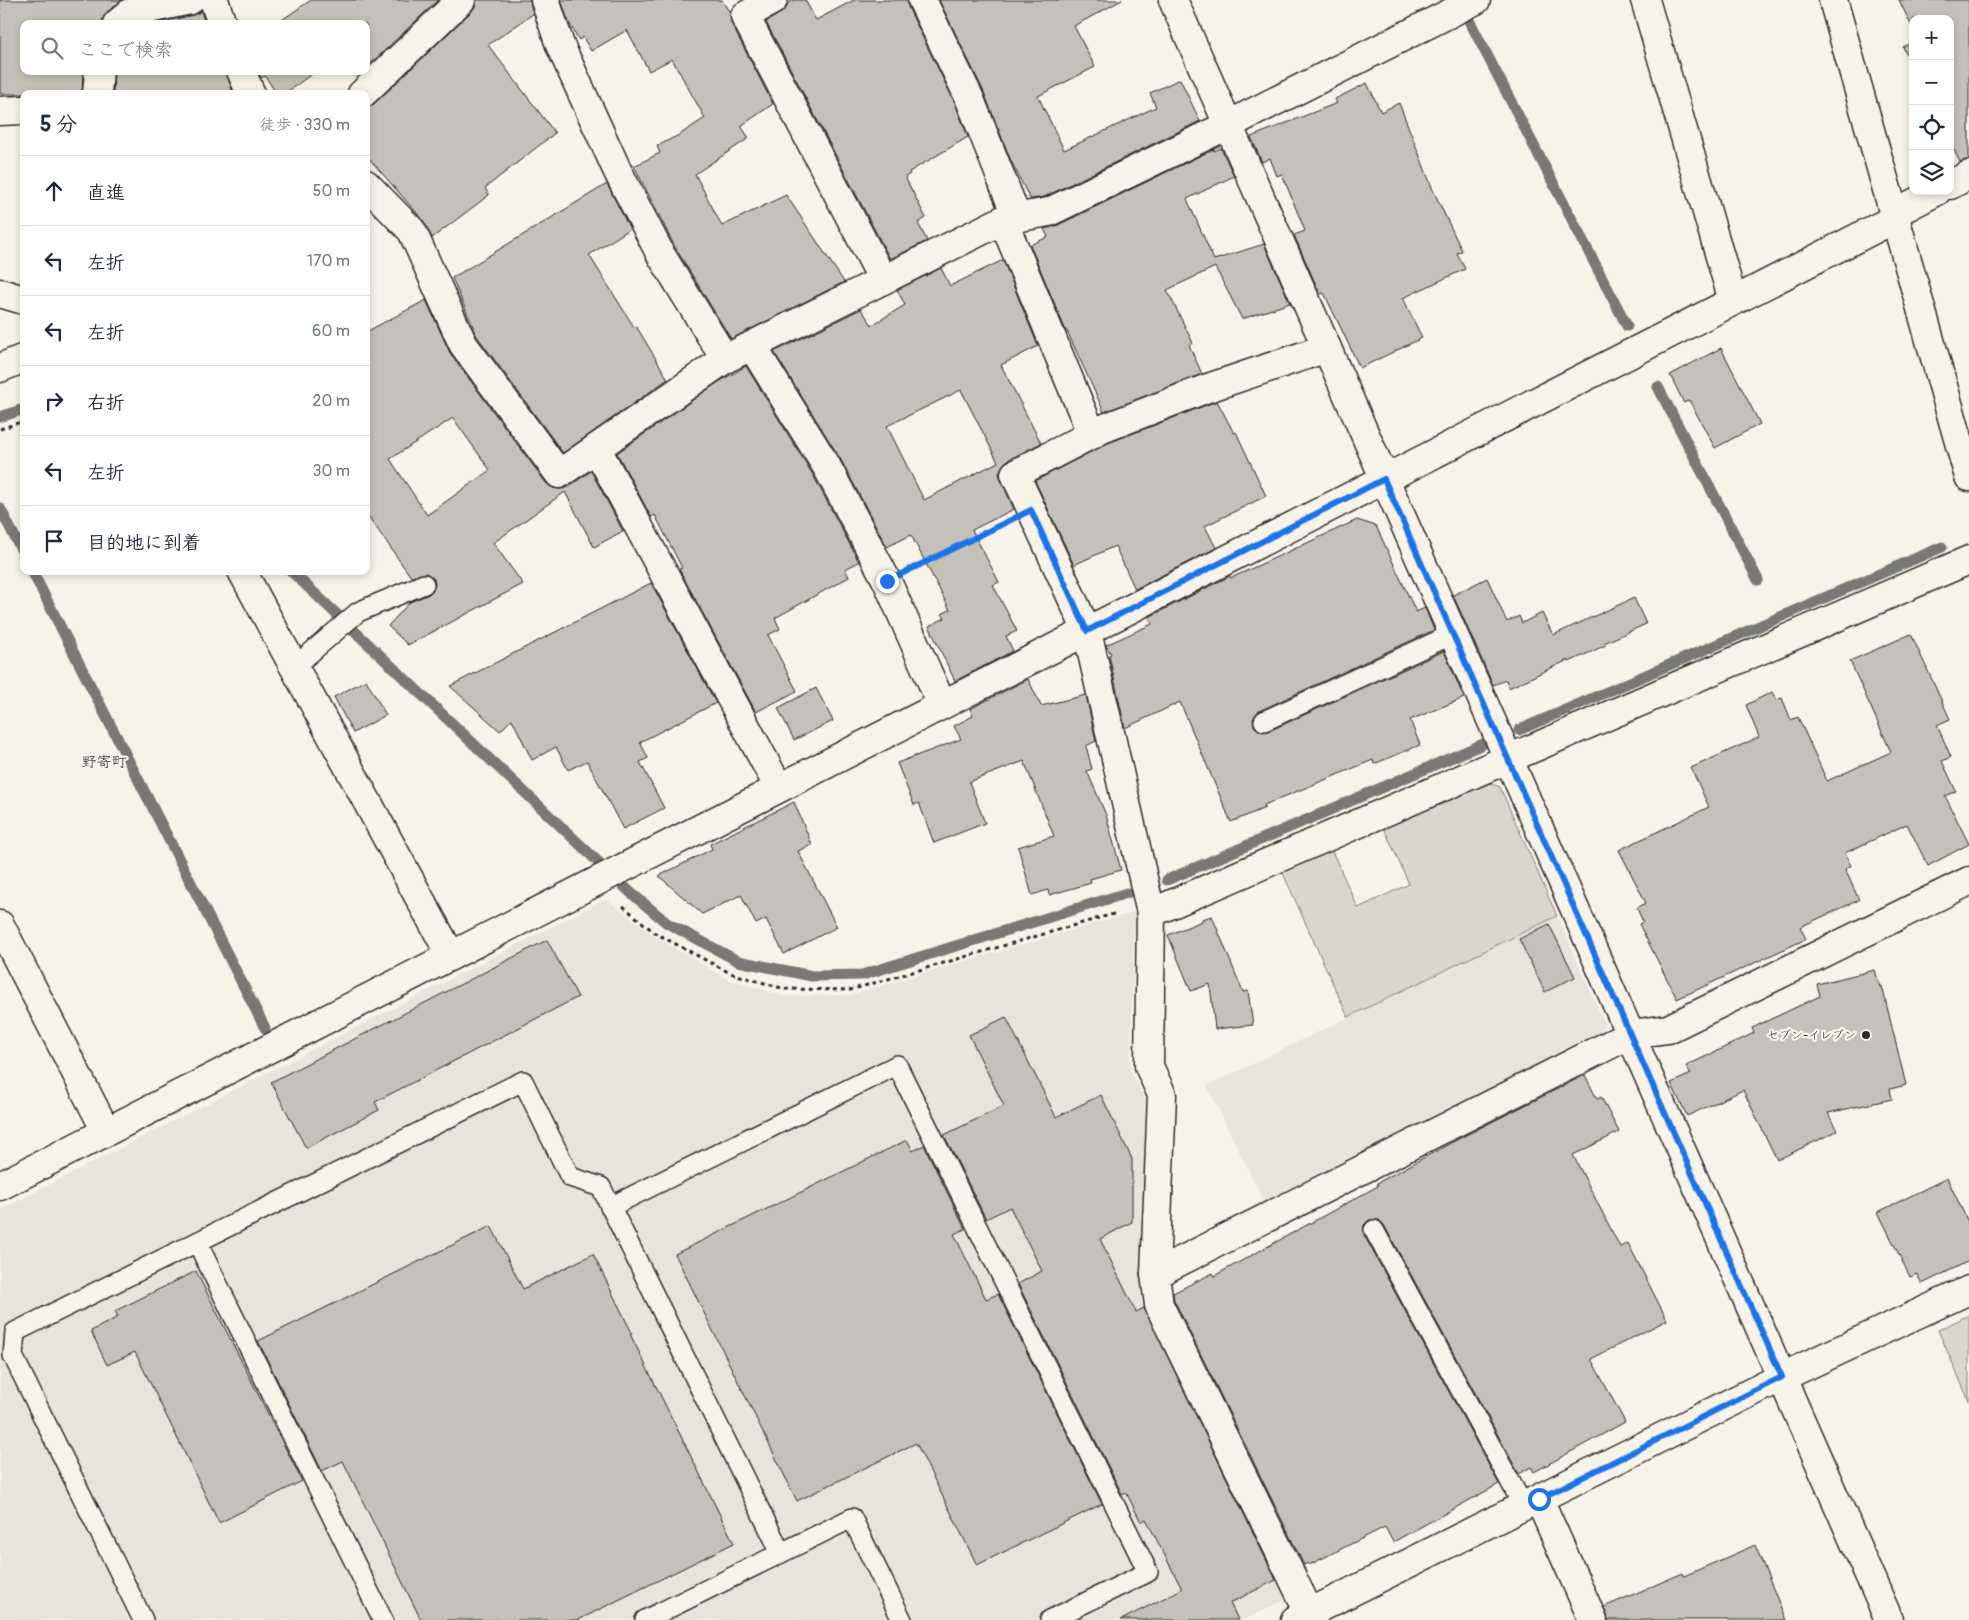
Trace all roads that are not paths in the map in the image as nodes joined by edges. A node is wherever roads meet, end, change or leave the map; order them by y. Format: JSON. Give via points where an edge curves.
{"nodes":[{"id":1,"x":190,"y":0,"type":"edge"},
{"id":2,"x":214,"y":0,"type":"edge"},
{"id":3,"x":461,"y":0,"type":"edge"},
{"id":4,"x":546,"y":0,"type":"edge"},
{"id":5,"x":773,"y":0,"type":"edge"},
{"id":6,"x":922,"y":0,"type":"edge"},
{"id":7,"x":1172,"y":0,"type":"edge"},
{"id":8,"x":1476,"y":0,"type":"edge"},
{"id":9,"x":1645,"y":0,"type":"edge"},
{"id":10,"x":1833,"y":0,"type":"edge"},
{"id":11,"x":122,"y":20,"type":"edge"},
{"id":12,"x":221,"y":20,"type":"edge"},
{"id":13,"x":98,"y":75,"type":"edge"},
{"id":14,"x":243,"y":75,"type":"edge"},
{"id":15,"x":97,"y":90,"type":"edge"},
{"id":16,"x":249,"y":90,"type":"edge"},
{"id":17,"x":366,"y":90,"type":"edge"},
{"id":18,"x":20,"y":110,"type":"edge"},
{"id":19,"x":0,"y":111,"type":"edge"},
{"id":20,"x":1228,"y":125,"type":"junction"},
{"id":21,"x":1969,"y":175,"type":"edge"},
{"id":22,"x":1954,"y":183,"type":"edge"},
{"id":23,"x":370,"y":188,"type":"edge"},
{"id":24,"x":1930,"y":195,"type":"edge"},
{"id":25,"x":1895,"y":216,"type":"junction"},
{"id":26,"x":1010,"y":219,"type":"junction"},
{"id":27,"x":883,"y":280,"type":"junction"},
{"id":28,"x":0,"y":293,"type":"edge"},
{"id":29,"x":20,"y":299,"type":"edge"},
{"id":30,"x":1733,"y":301,"type":"junction"},
{"id":31,"x":752,"y":346,"type":"junction"},
{"id":32,"x":1327,"y":348,"type":"junction"},
{"id":33,"x":20,"y":360,"type":"edge"},
{"id":34,"x":725,"y":360,"type":"junction"},
{"id":35,"x":0,"y":368,"type":"edge"},
{"id":36,"x":1092,"y":435,"type":"junction"},
{"id":37,"x":597,"y":449,"type":"junction"},
{"id":38,"x":1969,"y":476,"type":"edge"},
{"id":39,"x":1384,"y":479,"type":"junction"},
{"id":40,"x":1969,"y":560,"type":"edge"},
{"id":41,"x":244,"y":575,"type":"edge"},
{"id":42,"x":424,"y":584,"type":"dead end"},
{"id":43,"x":1087,"y":631,"type":"junction"},
{"id":44,"x":1453,"y":634,"type":"junction"},
{"id":45,"x":294,"y":667,"type":"junction"},
{"id":46,"x":942,"y":705,"type":"junction"},
{"id":47,"x":1264,"y":721,"type":"dead end"},
{"id":48,"x":1509,"y":760,"type":"junction"},
{"id":49,"x":779,"y":788,"type":"junction"},
{"id":50,"x":1969,"y":881,"type":"edge"},
{"id":51,"x":1150,"y":909,"type":"junction"},
{"id":52,"x":0,"y":925,"type":"edge"},
{"id":53,"x":451,"y":956,"type":"junction"},
{"id":54,"x":1630,"y":1034,"type":"junction"},
{"id":55,"x":106,"y":1131,"type":"junction"},
{"id":56,"x":0,"y":1186,"type":"edge"},
{"id":57,"x":610,"y":1207,"type":"junction"},
{"id":58,"x":1374,"y":1230,"type":"dead end"},
{"id":59,"x":197,"y":1242,"type":"junction"},
{"id":60,"x":1155,"y":1274,"type":"junction"},
{"id":61,"x":1969,"y":1290,"type":"edge"},
{"id":62,"x":1782,"y":1377,"type":"junction"},
{"id":63,"x":1532,"y":1503,"type":"junction"},
{"id":64,"x":781,"y":1553,"type":"junction"},
{"id":65,"x":1306,"y":1618,"type":"edge"},
{"id":66,"x":143,"y":1620,"type":"edge"},
{"id":67,"x":383,"y":1620,"type":"edge"},
{"id":68,"x":645,"y":1620,"type":"edge"},
{"id":69,"x":902,"y":1620,"type":"edge"},
{"id":70,"x":1050,"y":1620,"type":"edge"},
{"id":71,"x":1593,"y":1620,"type":"edge"},
{"id":72,"x":1889,"y":1620,"type":"edge"}],
"edges":[{"from":1,"to":11,"type":"street","via":[[130,13]]},
{"from":2,"to":12,"type":"street"},
{"from":3,"to":17,"type":"street"},
{"from":4,"to":34,"type":"street","via":[[560,45],[618,172],[661,255]]},
{"from":5,"to":27,"type":"street","via":[[745,16]]},
{"from":6,"to":26,"type":"street","via":[[969,97]]},
{"from":7,"to":20,"type":"street"},
{"from":8,"to":20,"type":"street"},
{"from":9,"to":30,"type":"street"},
{"from":10,"to":25,"type":"street"},
{"from":13,"to":15,"type":"street"},
{"from":14,"to":16,"type":"street"},
{"from":18,"to":19,"type":"street"},
{"from":20,"to":26,"type":"street","via":[[1049,212]]},
{"from":20,"to":32,"type":"street"},
{"from":21,"to":22,"type":"street"},
{"from":23,"to":37,"type":"street","via":[[412,231],[463,344],[560,474]]},
{"from":24,"to":25,"type":"street"},
{"from":25,"to":30,"type":"street"},
{"from":25,"to":38,"type":"street"},
{"from":26,"to":27,"type":"street"},
{"from":26,"to":36,"type":"street"},
{"from":27,"to":31,"type":"street"},
{"from":28,"to":29,"type":"street"},
{"from":30,"to":39,"type":"street"},
{"from":31,"to":34,"type":"street"},
{"from":31,"to":46,"type":"street","via":[[827,467],[887,581]]},
{"from":32,"to":36,"type":"street","via":[[1205,389]]},
{"from":32,"to":39,"type":"street"},
{"from":33,"to":35,"type":"street"},
{"from":34,"to":37,"type":"street"},
{"from":36,"to":43,"type":"street","via":[[1014,474]]},
{"from":37,"to":49,"type":"street"},
{"from":39,"to":43,"type":"street"},
{"from":39,"to":44,"type":"street"},
{"from":40,"to":48,"type":"street"},
{"from":41,"to":45,"type":"street"},
{"from":42,"to":45,"type":"lane","via":[[358,612]]},
{"from":43,"to":46,"type":"street"},
{"from":43,"to":51,"type":"street"},
{"from":44,"to":47,"type":"lane"},
{"from":44,"to":48,"type":"street"},
{"from":45,"to":53,"type":"street"},
{"from":46,"to":49,"type":"street"},
{"from":48,"to":51,"type":"street"},
{"from":48,"to":54,"type":"street"},
{"from":49,"to":53,"type":"street"},
{"from":50,"to":54,"type":"street","via":[[1668,1029]]},
{"from":51,"to":60,"type":"street","via":[[1149,1066],[1162,1095]]},
{"from":52,"to":55,"type":"street"},
{"from":53,"to":55,"type":"street"},
{"from":54,"to":60,"type":"street"},
{"from":54,"to":62,"type":"street"},
{"from":55,"to":56,"type":"street"},
{"from":57,"to":59,"type":"lane","via":[[601,1186],[570,1176],[523,1081]]},
{"from":57,"to":64,"type":"lane"},
{"from":57,"to":70,"type":"lane","via":[[898,1065],[1148,1572]]},
{"from":58,"to":63,"type":"lane"},
{"from":59,"to":66,"type":"lane","via":[[14,1332],[13,1356]]},
{"from":59,"to":67,"type":"lane"},
{"from":60,"to":65,"type":"street","via":[[1159,1305]]},
{"from":61,"to":62,"type":"street"},
{"from":62,"to":63,"type":"street"},
{"from":62,"to":72,"type":"street"},
{"from":63,"to":65,"type":"street"},
{"from":63,"to":71,"type":"street"},
{"from":64,"to":68,"type":"lane"},
{"from":64,"to":69,"type":"lane","via":[[852,1518]]}]}
